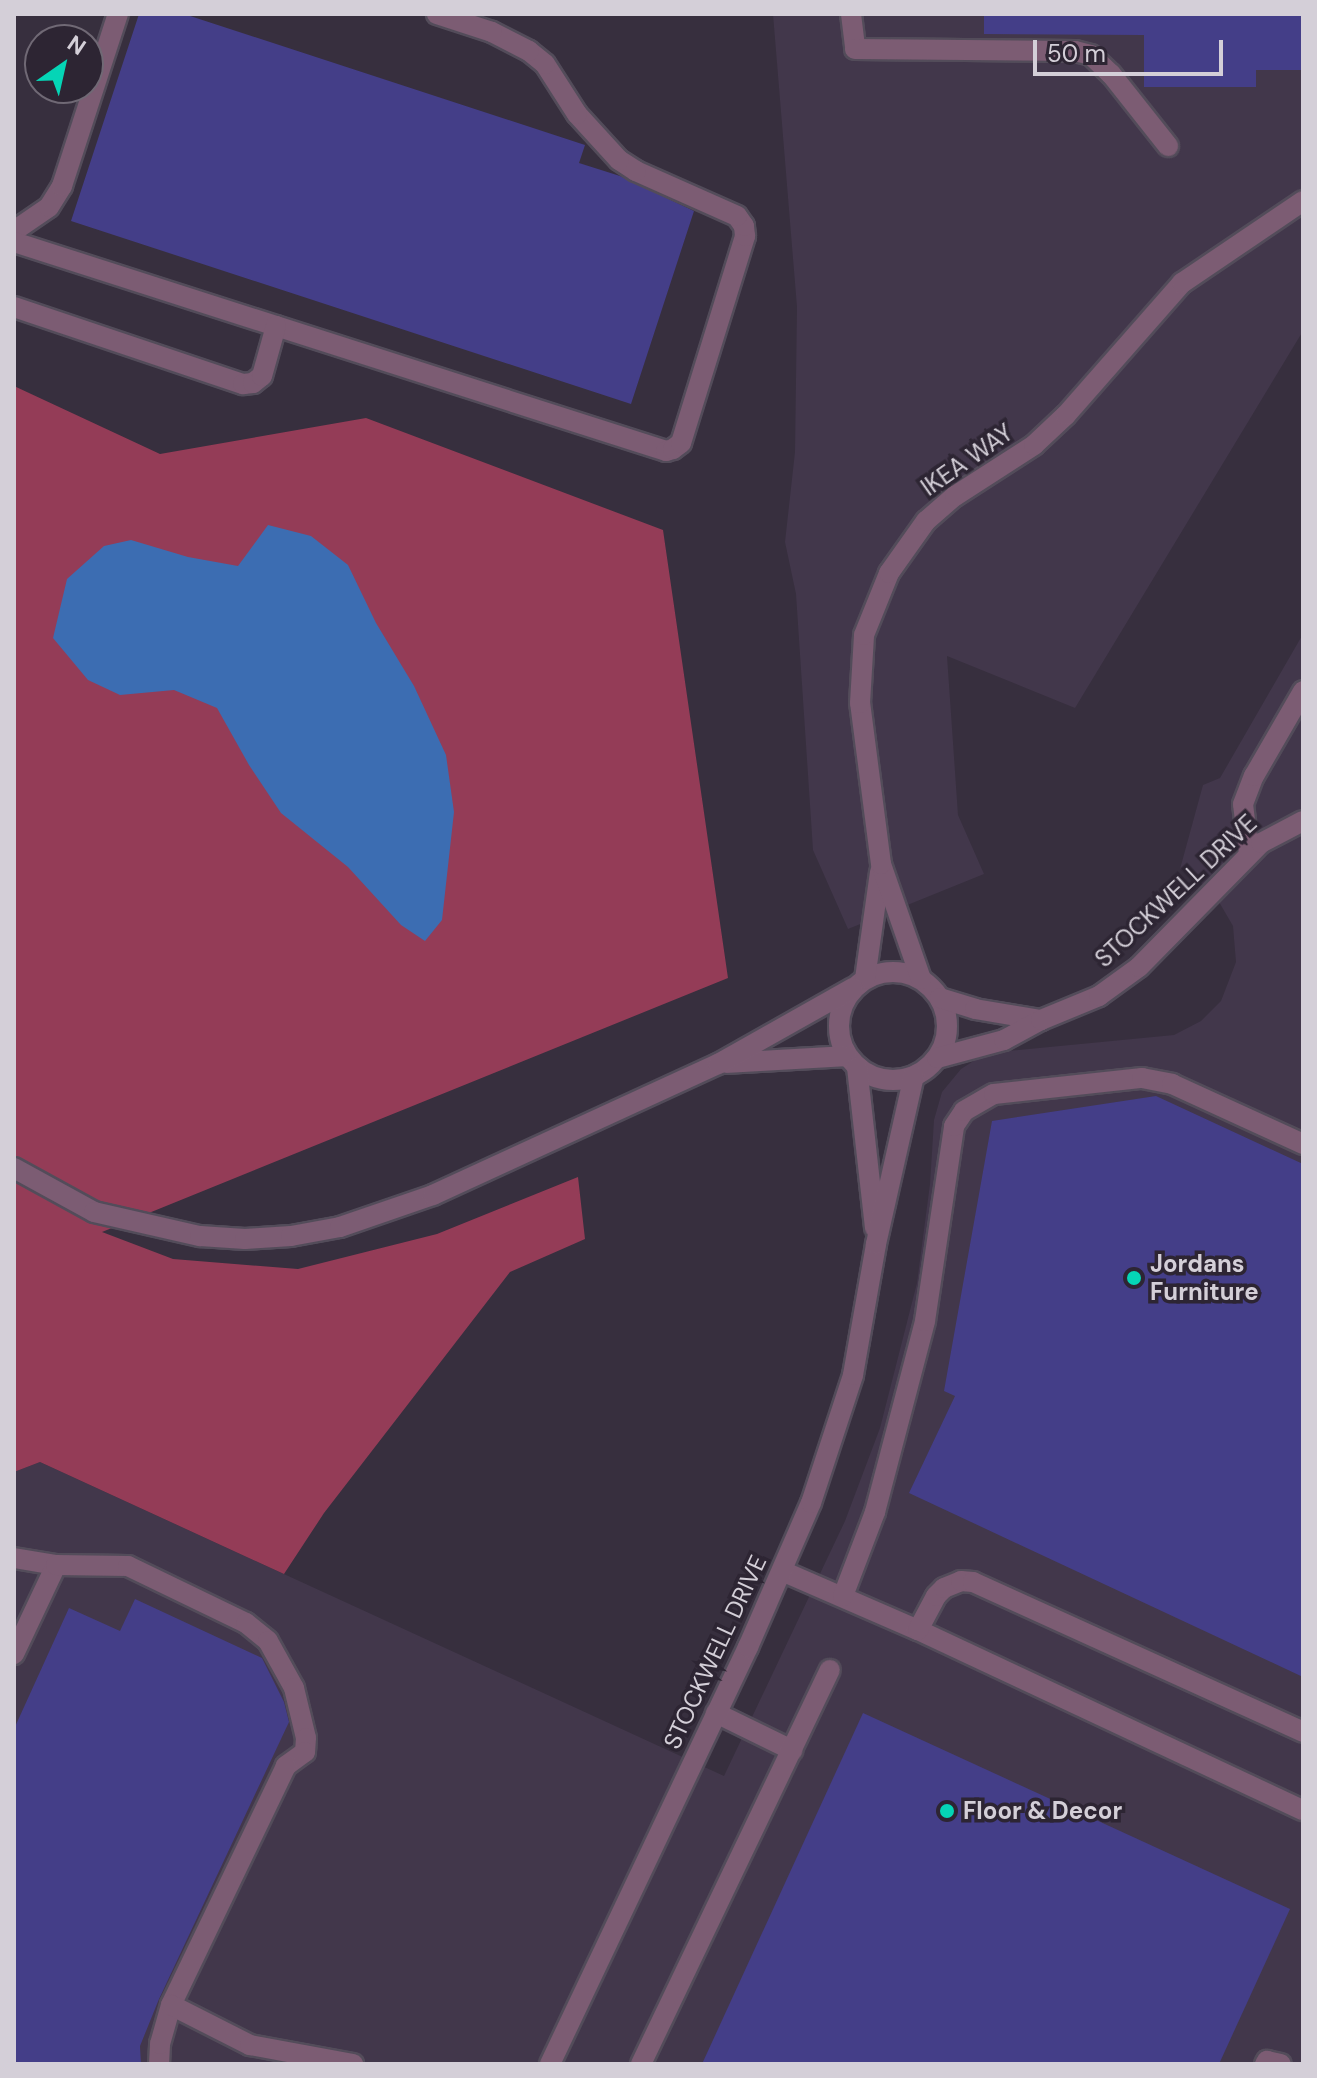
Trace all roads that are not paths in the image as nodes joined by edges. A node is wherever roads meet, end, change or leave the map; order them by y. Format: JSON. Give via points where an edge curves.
{"nodes":[{"id":1,"x":118,"y":14,"type":"edge"},
{"id":2,"x":437,"y":14,"type":"edge"},
{"id":3,"x":851,"y":14,"type":"edge"},
{"id":4,"x":1168,"y":146,"type":"dead end"},
{"id":5,"x":1303,"y":201,"type":"edge"},
{"id":6,"x":14,"y":231,"type":"edge"},
{"id":7,"x":14,"y":242,"type":"edge"},
{"id":8,"x":14,"y":307,"type":"edge"},
{"id":9,"x":276,"y":326,"type":"junction"},
{"id":10,"x":1303,"y":691,"type":"edge"},
{"id":11,"x":1303,"y":821,"type":"edge"},
{"id":12,"x":1249,"y":853,"type":"junction"},
{"id":13,"x":881,"y":864,"type":"junction"},
{"id":14,"x":921,"y":979,"type":"junction"},
{"id":15,"x":859,"y":983,"type":"junction"},
{"id":16,"x":940,"y":998,"type":"junction"},
{"id":17,"x":1041,"y":1020,"type":"junction"},
{"id":18,"x":937,"y":1058,"type":"junction"},
{"id":19,"x":852,"y":1061,"type":"junction"},
{"id":20,"x":718,"y":1064,"type":"junction"},
{"id":21,"x":914,"y":1076,"type":"junction"},
{"id":22,"x":1303,"y":1144,"type":"edge"},
{"id":23,"x":14,"y":1168,"type":"edge"},
{"id":24,"x":876,"y":1244,"type":"junction"},
{"id":25,"x":14,"y":1558,"type":"edge"},
{"id":26,"x":56,"y":1565,"type":"junction"},
{"id":27,"x":782,"y":1571,"type":"junction"},
{"id":28,"x":843,"y":1596,"type":"junction"},
{"id":29,"x":918,"y":1630,"type":"junction"},
{"id":30,"x":14,"y":1654,"type":"edge"},
{"id":31,"x":830,"y":1670,"type":"dead end"},
{"id":32,"x":716,"y":1713,"type":"junction"},
{"id":33,"x":1303,"y":1732,"type":"edge"},
{"id":34,"x":792,"y":1750,"type":"junction"},
{"id":35,"x":1303,"y":1809,"type":"edge"},
{"id":36,"x":171,"y":2005,"type":"junction"},
{"id":37,"x":159,"y":2064,"type":"edge"},
{"id":38,"x":353,"y":2064,"type":"edge"},
{"id":39,"x":550,"y":2064,"type":"edge"},
{"id":40,"x":641,"y":2064,"type":"edge"},
{"id":41,"x":1265,"y":2064,"type":"edge"},
{"id":42,"x":1281,"y":2064,"type":"edge"}],
"edges":[{"from":1,"to":6,"type":"street","via":[[62,186],[49,207]]},
{"from":2,"to":9,"type":"street","via":[[529,51],[545,64],[577,114],[619,160],[737,216],[744,226],[681,443],[666,451]]},
{"from":3,"to":4,"type":"street","via":[[855,49],[1091,55]]},
{"from":5,"to":13,"type":"street","name":"IKEA WAY","via":[[1182,283],[1066,415],[1034,445],[955,496],[906,544],[875,602],[861,659],[860,703]]},
{"from":7,"to":9,"type":"street"},
{"from":8,"to":9,"type":"street","via":[[243,384],[262,376]]},
{"from":10,"to":12,"type":"street","via":[[1243,804]]},
{"from":11,"to":12,"type":"street","name":"STOCKWELL DRIVE","via":[[1274,833]]},
{"from":12,"to":17,"type":"street","name":"STOCKWELL DRIVE","via":[[1139,967],[1099,996]]},
{"from":13,"to":14,"type":"street","name":"IKEA WAY"},
{"from":13,"to":15,"type":"street","name":"IKEA WAY"},
{"from":14,"to":15,"type":"street","via":[[887,972]]},
{"from":14,"to":16,"type":"street"},
{"from":15,"to":19,"type":"street","via":[[838,1021],[840,1039]]},
{"from":15,"to":20,"type":"street"},
{"from":16,"to":17,"type":"street"},
{"from":16,"to":18,"type":"street","via":[[947,1028]]},
{"from":17,"to":18,"type":"street","name":"STOCKWELL DRIVE","via":[[1004,1040]]},
{"from":18,"to":21,"type":"street"},
{"from":19,"to":20,"type":"street"},
{"from":19,"to":21,"type":"street","via":[[890,1080]]},
{"from":19,"to":24,"type":"street","name":"STOCKWELL DRIVE"},
{"from":20,"to":23,"type":"street","via":[[433,1195],[383,1214],[291,1236],[245,1239],[151,1227],[94,1212]]},
{"from":21,"to":24,"type":"street","name":"STOCKWELL DRIVE"},
{"from":22,"to":28,"type":"street","via":[[1172,1084],[1142,1078],[994,1094],[964,1111],[954,1126],[925,1321],[875,1512]]},
{"from":24,"to":27,"type":"street","name":"STOCKWELL DRIVE","via":[[863,1330],[840,1421]]},
{"from":25,"to":26,"type":"street"},
{"from":26,"to":30,"type":"street"},
{"from":26,"to":36,"type":"street","via":[[128,1566],[246,1623],[268,1641],[297,1698],[305,1752],[286,1766]]},
{"from":27,"to":28,"type":"street"},
{"from":27,"to":32,"type":"street","name":"STOCKWELL DRIVE"},
{"from":28,"to":29,"type":"street"},
{"from":29,"to":33,"type":"street","via":[[944,1588],[973,1582]]},
{"from":29,"to":35,"type":"street"},
{"from":31,"to":34,"type":"street"},
{"from":32,"to":34,"type":"street"},
{"from":32,"to":39,"type":"street","name":"STOCKWELL DRIVE"},
{"from":34,"to":40,"type":"street"},
{"from":36,"to":37,"type":"street"},
{"from":36,"to":38,"type":"street","via":[[250,2045]]},
{"from":41,"to":42,"type":"street"}]}
